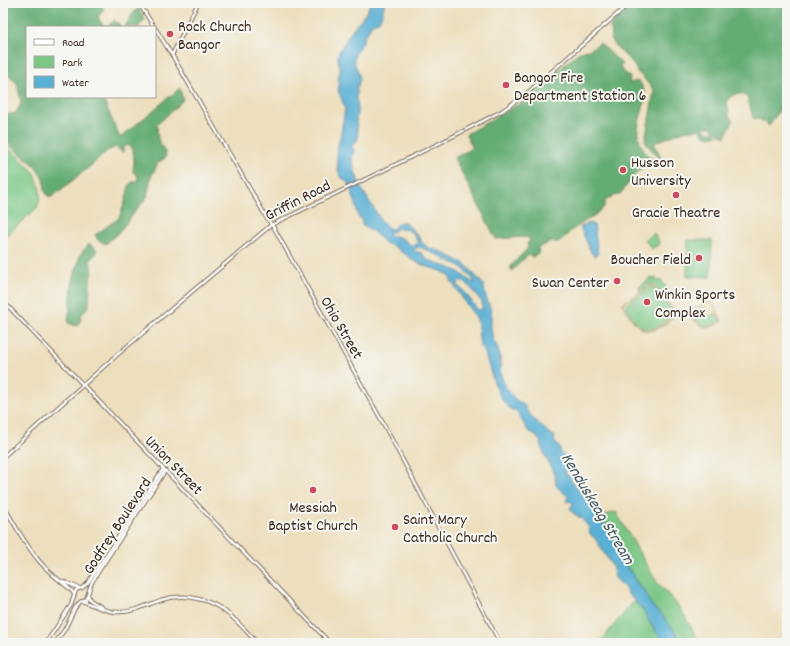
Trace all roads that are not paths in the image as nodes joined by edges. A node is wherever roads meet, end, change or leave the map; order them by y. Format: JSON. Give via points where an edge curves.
{"nodes":[{"id":1,"x":139,"y":3,"type":"edge"},
{"id":2,"x":198,"y":3,"type":"edge"},
{"id":3,"x":630,"y":3,"type":"edge"},
{"id":4,"x":154,"y":26,"type":"edge"},
{"id":5,"x":156,"y":30,"type":"edge"},
{"id":6,"x":172,"y":55,"type":"junction"},
{"id":7,"x":271,"y":225,"type":"junction"},
{"id":8,"x":3,"y":301,"type":"edge"},
{"id":9,"x":83,"y":385,"type":"junction"},
{"id":10,"x":3,"y":457,"type":"edge"},
{"id":11,"x":164,"y":470,"type":"junction"},
{"id":12,"x":3,"y":504,"type":"edge"},
{"id":13,"x":59,"y":580,"type":"junction"},
{"id":14,"x":81,"y":588,"type":"junction"},
{"id":15,"x":88,"y":594,"type":"junction"},
{"id":16,"x":74,"y":595,"type":"junction"},
{"id":17,"x":81,"y":601,"type":"junction"},
{"id":18,"x":109,"y":611,"type":"junction"},
{"id":19,"x":46,"y":643,"type":"edge"},
{"id":20,"x":56,"y":643,"type":"edge"},
{"id":21,"x":257,"y":643,"type":"edge"},
{"id":22,"x":330,"y":643,"type":"edge"},
{"id":23,"x":500,"y":643,"type":"edge"}],
"edges":[{"from":1,"to":4,"type":"street","name":"Ohio Street"},
{"from":2,"to":6,"type":"street"},
{"from":3,"to":7,"type":"street","name":"Griffin Road","via":[[526,94],[502,111]]},
{"from":5,"to":6,"type":"street","name":"Ohio Street"},
{"from":6,"to":7,"type":"street","name":"Ohio Street"},
{"from":7,"to":9,"type":"street","name":"Griffin Road"},
{"from":7,"to":23,"type":"street","name":"Ohio Street","via":[[383,423]]},
{"from":8,"to":9,"type":"street","name":"Union Street"},
{"from":9,"to":10,"type":"street","name":"Griffin Road"},
{"from":9,"to":11,"type":"street","name":"Union Street"},
{"from":11,"to":14,"type":"street","name":"Godfrey Boulevard","via":[[87,584]]},
{"from":11,"to":15,"type":"street","name":"Godfrey Boulevard","via":[[92,582]]},
{"from":11,"to":22,"type":"street","name":"Union Street"},
{"from":12,"to":13,"type":"street","via":[[28,546]]},
{"from":13,"to":14,"type":"street"},
{"from":13,"to":16,"type":"street"},
{"from":14,"to":15,"type":"street"},
{"from":14,"to":16,"type":"street","via":[[76,590]]},
{"from":15,"to":17,"type":"street","via":[[86,599]]},
{"from":15,"to":18,"type":"street","via":[[88,598]]},
{"from":16,"to":17,"type":"street","via":[[75,599]]},
{"from":16,"to":19,"type":"street"},
{"from":17,"to":18,"type":"street"},
{"from":17,"to":20,"type":"street"},
{"from":18,"to":21,"type":"street","via":[[128,611],[169,598],[196,598],[216,605],[228,613]]}]}
